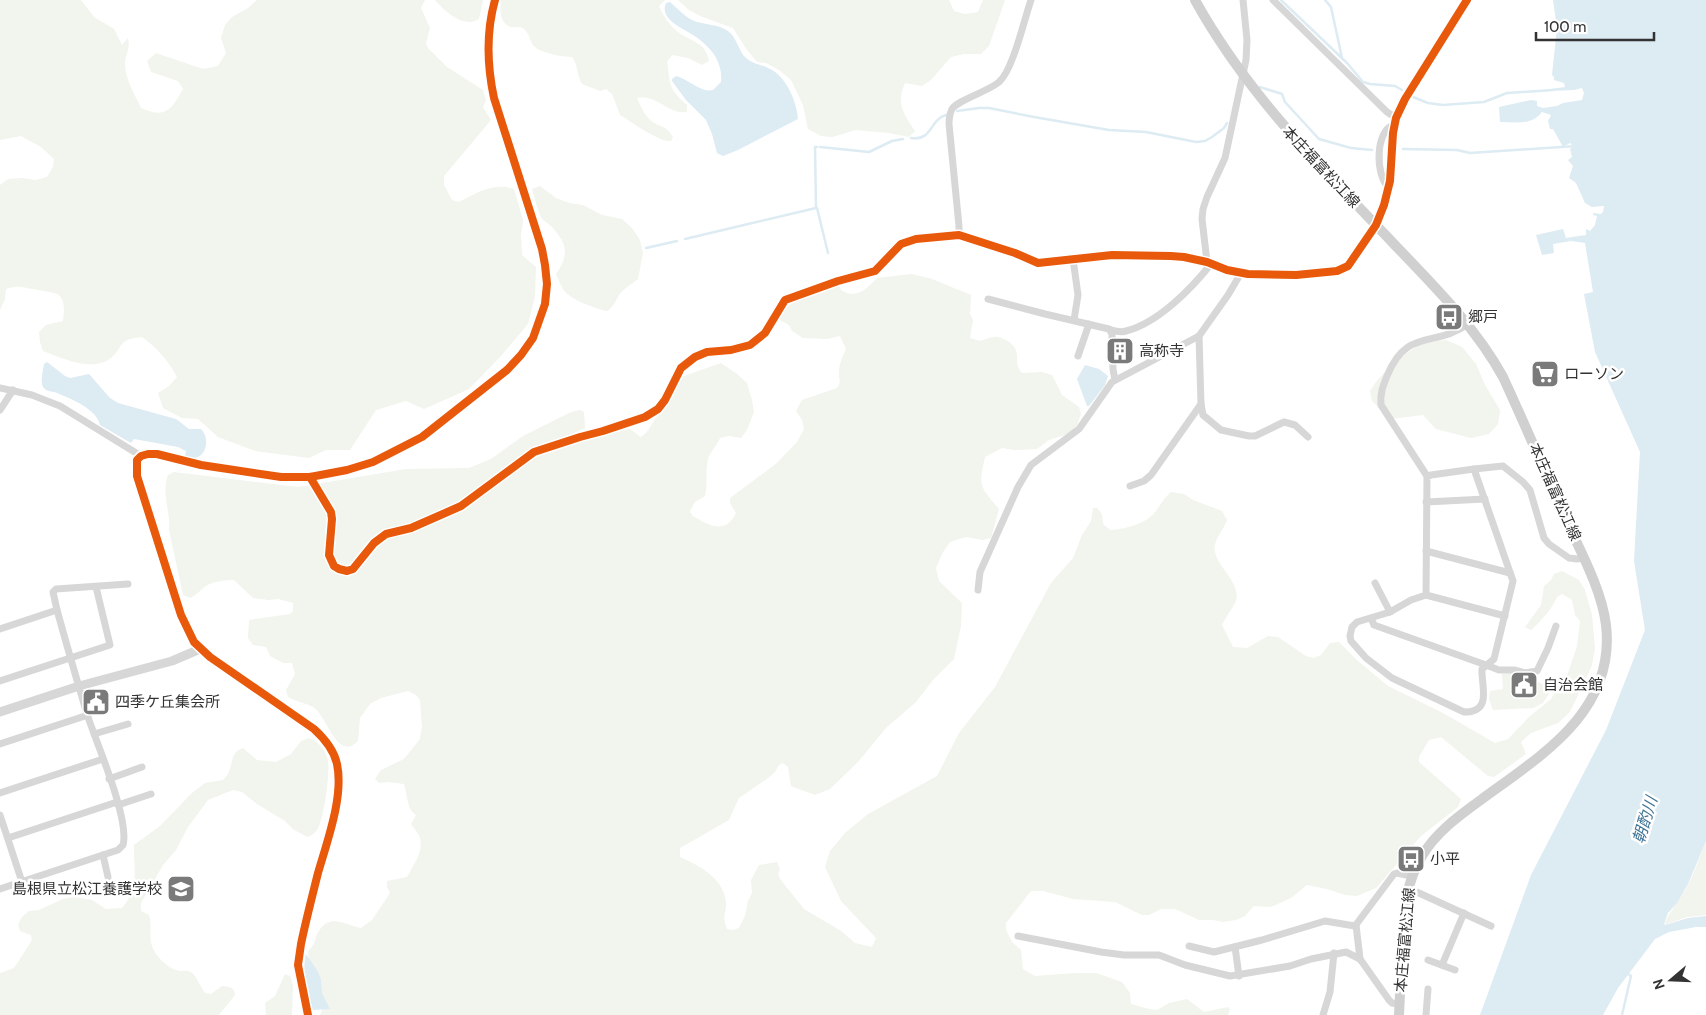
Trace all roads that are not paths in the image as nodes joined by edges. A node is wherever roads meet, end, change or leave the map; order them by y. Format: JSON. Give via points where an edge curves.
{"nodes":[{"id":1,"x":495,"y":0,"type":"edge"},
{"id":2,"x":1031,"y":0,"type":"edge"},
{"id":3,"x":1195,"y":0,"type":"edge"},
{"id":4,"x":1243,"y":0,"type":"edge"},
{"id":5,"x":1273,"y":0,"type":"edge"},
{"id":6,"x":1467,"y":0,"type":"edge"},
{"id":7,"x":1281,"y":3,"type":"edge"},
{"id":8,"x":1243,"y":77,"type":"junction"},
{"id":9,"x":1395,"y":121,"type":"junction"},
{"id":10,"x":1376,"y":225,"type":"junction"},
{"id":11,"x":959,"y":235,"type":"junction"},
{"id":12,"x":1073,"y":259,"type":"junction"},
{"id":13,"x":1209,"y":263,"type":"junction"},
{"id":14,"x":1241,"y":273,"type":"junction"},
{"id":15,"x":988,"y":299,"type":"dead end"},
{"id":16,"x":1074,"y":320,"type":"junction"},
{"id":17,"x":1089,"y":324,"type":"junction"},
{"id":18,"x":1468,"y":324,"type":"junction"},
{"id":19,"x":1111,"y":330,"type":"junction"},
{"id":20,"x":1199,"y":336,"type":"junction"},
{"id":21,"x":1078,"y":356,"type":"dead end"},
{"id":22,"x":1115,"y":380,"type":"junction"},
{"id":23,"x":0,"y":388,"type":"edge"},
{"id":24,"x":13,"y":390,"type":"junction"},
{"id":25,"x":1201,"y":404,"type":"junction"},
{"id":26,"x":0,"y":410,"type":"edge"},
{"id":27,"x":1308,"y":437,"type":"dead end"},
{"id":28,"x":141,"y":456,"type":"junction"},
{"id":29,"x":1474,"y":470,"type":"junction"},
{"id":30,"x":1427,"y":476,"type":"junction"},
{"id":31,"x":310,"y":477,"type":"junction"},
{"id":32,"x":1130,"y":486,"type":"dead end"},
{"id":33,"x":1485,"y":499,"type":"junction"},
{"id":34,"x":1426,"y":502,"type":"junction"},
{"id":35,"x":1426,"y":551,"type":"junction"},
{"id":36,"x":1584,"y":558,"type":"junction"},
{"id":37,"x":1510,"y":573,"type":"junction"},
{"id":38,"x":1375,"y":583,"type":"dead end"},
{"id":39,"x":128,"y":584,"type":"dead end"},
{"id":40,"x":96,"y":587,"type":"junction"},
{"id":41,"x":978,"y":590,"type":"dead end"},
{"id":42,"x":1426,"y":596,"type":"junction"},
{"id":43,"x":57,"y":610,"type":"junction"},
{"id":44,"x":1390,"y":612,"type":"junction"},
{"id":45,"x":1505,"y":616,"type":"junction"},
{"id":46,"x":1371,"y":618,"type":"junction"},
{"id":47,"x":1556,"y":626,"type":"dead end"},
{"id":48,"x":0,"y":629,"type":"edge"},
{"id":49,"x":200,"y":649,"type":"junction"},
{"id":50,"x":70,"y":658,"type":"junction"},
{"id":51,"x":1486,"y":665,"type":"junction"},
{"id":52,"x":0,"y":680,"type":"edge"},
{"id":53,"x":79,"y":686,"type":"junction"},
{"id":54,"x":0,"y":712,"type":"edge"},
{"id":55,"x":88,"y":716,"type":"junction"},
{"id":56,"x":128,"y":724,"type":"dead end"},
{"id":57,"x":94,"y":734,"type":"junction"},
{"id":58,"x":0,"y":744,"type":"edge"},
{"id":59,"x":103,"y":759,"type":"junction"},
{"id":60,"x":142,"y":767,"type":"dead end"},
{"id":61,"x":109,"y":779,"type":"junction"},
{"id":62,"x":0,"y":793,"type":"edge"},
{"id":63,"x":151,"y":794,"type":"dead end"},
{"id":64,"x":118,"y":804,"type":"junction"},
{"id":65,"x":0,"y":815,"type":"edge"},
{"id":66,"x":8,"y":838,"type":"junction"},
{"id":67,"x":103,"y":855,"type":"junction"},
{"id":68,"x":1411,"y":876,"type":"junction"},
{"id":69,"x":108,"y":877,"type":"dead end"},
{"id":70,"x":22,"y":882,"type":"junction"},
{"id":71,"x":1408,"y":888,"type":"junction"},
{"id":72,"x":0,"y":889,"type":"edge"},
{"id":73,"x":1464,"y":913,"type":"junction"},
{"id":74,"x":1356,"y":925,"type":"junction"},
{"id":75,"x":1491,"y":926,"type":"dead end"},
{"id":76,"x":1018,"y":936,"type":"dead end"},
{"id":77,"x":1189,"y":946,"type":"dead end"},
{"id":78,"x":1235,"y":947,"type":"junction"},
{"id":79,"x":1334,"y":953,"type":"junction"},
{"id":80,"x":1360,"y":959,"type":"junction"},
{"id":81,"x":1428,"y":960,"type":"dead end"},
{"id":82,"x":1442,"y":965,"type":"junction"},
{"id":83,"x":1455,"y":970,"type":"dead end"},
{"id":84,"x":1239,"y":976,"type":"junction"},
{"id":85,"x":1428,"y":989,"type":"dead end"},
{"id":86,"x":1400,"y":1004,"type":"junction"},
{"id":87,"x":308,"y":1015,"type":"edge"},
{"id":88,"x":1323,"y":1015,"type":"edge"},
{"id":89,"x":1399,"y":1015,"type":"edge"},
{"id":90,"x":1426,"y":1015,"type":"edge"}],
"edges":[{"from":1,"to":31,"type":"street","via":[[488,43],[490,79],[544,257],[547,284],[540,320],[533,338],[507,370],[422,437],[372,462]]},
{"from":2,"to":11,"type":"street","via":[[1004,77],[991,88],[956,106],[951,113],[949,124]]},
{"from":3,"to":8,"type":"main road","name":"本庄福富松江線"},
{"from":4,"to":8,"type":"street","via":[[1247,40]]},
{"from":5,"to":7,"type":"street"},
{"from":6,"to":9,"type":"street","via":[[1405,99]]},
{"from":7,"to":9,"type":"street"},
{"from":8,"to":10,"type":"main road","name":"本庄福富松江線","via":[[1291,136]]},
{"from":8,"to":13,"type":"street","via":[[1225,158],[1203,208]]},
{"from":9,"to":10,"type":"street","via":[[1388,188]]},
{"from":10,"to":14,"type":"street","via":[[1348,266],[1337,271],[1296,275]]},
{"from":10,"to":18,"type":"main road","name":"本庄福富松江線"},
{"from":11,"to":12,"type":"street","via":[[1038,263]]},
{"from":11,"to":31,"type":"street","via":[[916,239],[901,244],[875,271],[785,300],[756,342],[731,350],[708,352],[684,365],[658,409],[612,428],[534,452],[461,506],[411,528],[386,534],[374,543],[353,569],[342,571],[334,566],[329,555],[332,519]]},
{"from":12,"to":13,"type":"street","via":[[1112,255],[1184,257]]},
{"from":12,"to":16,"type":"street","via":[[1078,295]]},
{"from":13,"to":14,"type":"street"},
{"from":13,"to":19,"type":"street","via":[[1190,289],[1148,322],[1125,332]]},
{"from":14,"to":20,"type":"street"},
{"from":15,"to":16,"type":"street"},
{"from":16,"to":17,"type":"street"},
{"from":17,"to":19,"type":"street"},
{"from":17,"to":21,"type":"street"},
{"from":18,"to":30,"type":"street","via":[[1457,332],[1410,345],[1392,365],[1380,394],[1381,405]]},
{"from":18,"to":36,"type":"main road","name":"本庄福富松江線","via":[[1503,377]]},
{"from":19,"to":22,"type":"street"},
{"from":20,"to":22,"type":"street"},
{"from":20,"to":25,"type":"street"},
{"from":22,"to":41,"type":"street","via":[[1079,429],[1032,465],[1018,487],[980,572]]},
{"from":23,"to":24,"type":"street"},
{"from":24,"to":26,"type":"street"},
{"from":24,"to":28,"type":"street","via":[[60,406]]},
{"from":25,"to":27,"type":"street","via":[[1203,415],[1222,430],[1255,436],[1284,422]]},
{"from":25,"to":32,"type":"street","via":[[1155,470],[1144,481]]},
{"from":28,"to":31,"type":"street","via":[[157,454],[201,465],[281,477]]},
{"from":28,"to":49,"type":"street","via":[[137,460],[137,476],[185,626]]},
{"from":29,"to":30,"type":"street"},
{"from":29,"to":33,"type":"street"},
{"from":29,"to":36,"type":"street","via":[[1503,466],[1523,482],[1530,490],[1544,538],[1568,558]]},
{"from":30,"to":34,"type":"street"},
{"from":33,"to":34,"type":"street"},
{"from":33,"to":37,"type":"street"},
{"from":34,"to":35,"type":"street"},
{"from":35,"to":37,"type":"street"},
{"from":35,"to":42,"type":"street"},
{"from":36,"to":68,"type":"main road","name":"本庄福富松江線","via":[[1601,602],[1607,633],[1604,665],[1592,698],[1579,719],[1551,747],[1440,832],[1422,854]]},
{"from":37,"to":45,"type":"street","via":[[1513,581]]},
{"from":38,"to":44,"type":"street"},
{"from":39,"to":40,"type":"street"},
{"from":40,"to":43,"type":"street","via":[[56,589],[53,592]]},
{"from":40,"to":50,"type":"street","via":[[110,645]]},
{"from":42,"to":44,"type":"street"},
{"from":42,"to":45,"type":"street"},
{"from":43,"to":48,"type":"street"},
{"from":43,"to":50,"type":"street"},
{"from":44,"to":46,"type":"street"},
{"from":45,"to":51,"type":"street","via":[[1494,659]]},
{"from":46,"to":51,"type":"street","via":[[1374,625]]},
{"from":46,"to":51,"type":"street","via":[[1358,622],[1350,631],[1351,641],[1366,658],[1392,678],[1464,712],[1477,708],[1483,701],[1482,669]]},
{"from":47,"to":51,"type":"street","via":[[1537,671],[1525,674]]},
{"from":49,"to":53,"type":"street","via":[[172,662]]},
{"from":49,"to":87,"type":"street","via":[[314,729],[330,746],[336,759],[338,788],[298,965]]},
{"from":50,"to":52,"type":"street"},
{"from":50,"to":53,"type":"street"},
{"from":53,"to":54,"type":"street"},
{"from":53,"to":55,"type":"street"},
{"from":55,"to":57,"type":"street"},
{"from":55,"to":58,"type":"street"},
{"from":56,"to":57,"type":"street"},
{"from":57,"to":59,"type":"street"},
{"from":59,"to":61,"type":"street"},
{"from":59,"to":62,"type":"street"},
{"from":60,"to":61,"type":"street"},
{"from":61,"to":64,"type":"street"},
{"from":63,"to":64,"type":"street"},
{"from":64,"to":66,"type":"street"},
{"from":64,"to":67,"type":"street","via":[[124,824],[123,845]]},
{"from":65,"to":66,"type":"street"},
{"from":66,"to":70,"type":"street"},
{"from":67,"to":69,"type":"street"},
{"from":67,"to":70,"type":"street"},
{"from":68,"to":71,"type":"main road","name":"本庄福富松江線"},
{"from":68,"to":74,"type":"street","via":[[1394,874]]},
{"from":70,"to":72,"type":"street"},
{"from":71,"to":73,"type":"street"},
{"from":71,"to":86,"type":"main road","name":"本庄福富松江線"},
{"from":73,"to":75,"type":"street"},
{"from":73,"to":82,"type":"street"},
{"from":74,"to":78,"type":"street","via":[[1325,921]]},
{"from":74,"to":80,"type":"street"},
{"from":76,"to":84,"type":"street","via":[[1101,952],[1159,955],[1214,973]]},
{"from":77,"to":78,"type":"street","via":[[1214,952]]},
{"from":78,"to":84,"type":"street"},
{"from":79,"to":80,"type":"street","via":[[1350,953]]},
{"from":79,"to":84,"type":"street"},
{"from":79,"to":88,"type":"street","via":[[1330,992]]},
{"from":80,"to":86,"type":"street","via":[[1389,1000]]},
{"from":81,"to":82,"type":"street"},
{"from":82,"to":83,"type":"street"},
{"from":85,"to":90,"type":"street"},
{"from":86,"to":89,"type":"main road","name":"本庄福富松江線"}]}
